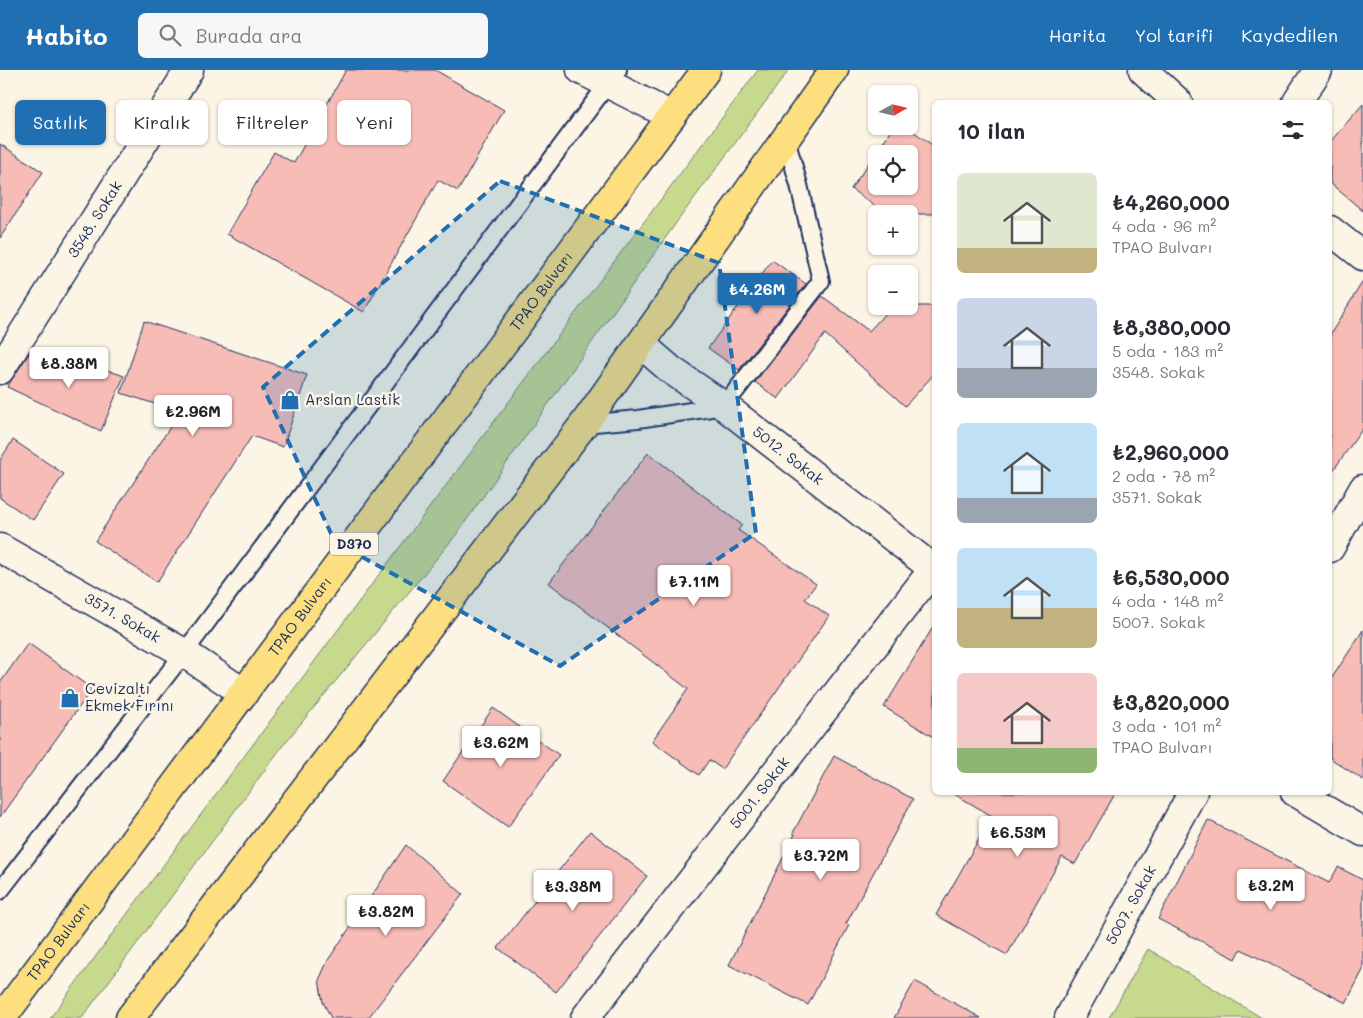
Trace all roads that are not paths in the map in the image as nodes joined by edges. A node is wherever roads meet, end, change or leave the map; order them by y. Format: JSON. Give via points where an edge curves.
{"nodes":[{"id":1,"x":189,"y":70,"type":"edge"},
{"id":2,"x":580,"y":70,"type":"edge"},
{"id":3,"x":706,"y":70,"type":"edge"},
{"id":4,"x":834,"y":70,"type":"edge"},
{"id":5,"x":1143,"y":70,"type":"edge"},
{"id":6,"x":1318,"y":70,"type":"edge"},
{"id":7,"x":613,"y":77,"type":"edge"},
{"id":8,"x":1176,"y":100,"type":"edge"},
{"id":9,"x":1298,"y":100,"type":"edge"},
{"id":10,"x":672,"y":116,"type":"junction"},
{"id":11,"x":786,"y":138,"type":"junction"},
{"id":12,"x":1332,"y":232,"type":"edge"},
{"id":13,"x":1363,"y":256,"type":"edge"},
{"id":14,"x":641,"y":344,"type":"junction"},
{"id":15,"x":0,"y":370,"type":"edge"},
{"id":16,"x":724,"y":406,"type":"junction"},
{"id":17,"x":584,"y":424,"type":"junction"},
{"id":18,"x":1363,"y":489,"type":"edge"},
{"id":19,"x":1332,"y":544,"type":"edge"},
{"id":20,"x":0,"y":548,"type":"edge"},
{"id":21,"x":932,"y":567,"type":"edge"},
{"id":22,"x":932,"y":573,"type":"edge"},
{"id":23,"x":184,"y":653,"type":"junction"},
{"id":24,"x":244,"y":693,"type":"junction"},
{"id":25,"x":1191,"y":795,"type":"edge"},
{"id":26,"x":1300,"y":795,"type":"edge"},
{"id":27,"x":1363,"y":832,"type":"edge"},
{"id":28,"x":0,"y":891,"type":"edge"},
{"id":29,"x":2,"y":1018,"type":"edge"},
{"id":30,"x":130,"y":1018,"type":"edge"},
{"id":31,"x":585,"y":1018,"type":"edge"},
{"id":32,"x":1069,"y":1018,"type":"edge"}],
"edges":[{"from":1,"to":15,"type":"street","name":"3548. Sokak"},
{"from":2,"to":7,"type":"street"},
{"from":3,"to":10,"type":"highway","name":"TPAO Bulvarı","number":"D370"},
{"from":4,"to":11,"type":"highway"},
{"from":5,"to":8,"type":"street"},
{"from":6,"to":9,"type":"street"},
{"from":7,"to":10,"type":"street"},
{"from":7,"to":23,"type":"lane"},
{"from":10,"to":24,"type":"highway","name":"TPAO Bulvarı","number":"D370"},
{"from":11,"to":14,"type":"highway"},
{"from":11,"to":16,"type":"lane","via":[[821,282]]},
{"from":12,"to":13,"type":"street"},
{"from":14,"to":16,"type":"street","name":"5012. Sokak","via":[[671,370]]},
{"from":14,"to":17,"type":"highway"},
{"from":16,"to":17,"type":"lane"},
{"from":16,"to":21,"type":"street","name":"5012. Sokak"},
{"from":17,"to":30,"type":"highway"},
{"from":18,"to":19,"type":"street"},
{"from":20,"to":23,"type":"street","name":"3571. Sokak"},
{"from":22,"to":31,"type":"street","name":"5001. Sokak"},
{"from":23,"to":24,"type":"street","name":"3571. Sokak"},
{"from":23,"to":28,"type":"lane"},
{"from":24,"to":29,"type":"highway","name":"TPAO Bulvarı","number":"D370"},
{"from":25,"to":32,"type":"street","name":"5007. Sokak"},
{"from":26,"to":27,"type":"street"}]}
